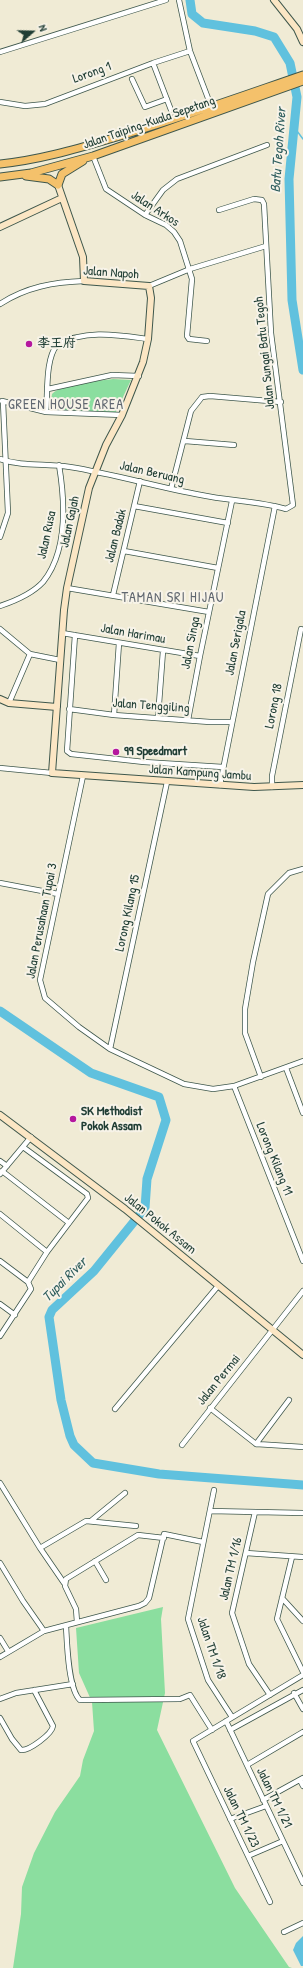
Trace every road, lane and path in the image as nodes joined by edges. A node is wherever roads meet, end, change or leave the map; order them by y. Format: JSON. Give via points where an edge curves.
{"nodes":[{"id":1,"x":166,"y":0,"type":"edge"},
{"id":2,"x":179,"y":0,"type":"edge"},
{"id":3,"x":274,"y":0,"type":"edge"},
{"id":4,"x":300,"y":28,"type":"edge"},
{"id":5,"x":303,"y":42,"type":"edge"},
{"id":6,"x":190,"y":51,"type":"junction"},
{"id":7,"x":0,"y":52,"type":"edge"},
{"id":8,"x":153,"y":63,"type":"junction"},
{"id":9,"x":303,"y":75,"type":"edge"},
{"id":10,"x":132,"y":79,"type":"dead end"},
{"id":11,"x":303,"y":82,"type":"edge"},
{"id":12,"x":289,"y":83,"type":"junction"},
{"id":13,"x":167,"y":100,"type":"junction"},
{"id":14,"x":0,"y":102,"type":"edge"},
{"id":15,"x":211,"y":106,"type":"junction"},
{"id":16,"x":171,"y":110,"type":"dead end"},
{"id":17,"x":267,"y":145,"type":"dead end"},
{"id":18,"x":93,"y":156,"type":"junction"},
{"id":19,"x":24,"y":162,"type":"junction"},
{"id":20,"x":0,"y":164,"type":"edge"},
{"id":21,"x":31,"y":173,"type":"junction"},
{"id":22,"x":20,"y":175,"type":"junction"},
{"id":23,"x":0,"y":177,"type":"edge"},
{"id":24,"x":58,"y":185,"type":"junction"},
{"id":25,"x":62,"y":198,"type":"junction"},
{"id":26,"x":219,"y":210,"type":"dead end"},
{"id":27,"x":145,"y":215,"type":"junction"},
{"id":28,"x":0,"y":227,"type":"edge"},
{"id":29,"x":266,"y":246,"type":"junction"},
{"id":30,"x":190,"y":269,"type":"junction"},
{"id":31,"x":84,"y":281,"type":"junction"},
{"id":32,"x":149,"y":286,"type":"junction"},
{"id":33,"x":0,"y":304,"type":"edge"},
{"id":34,"x":148,"y":339,"type":"junction"},
{"id":35,"x":207,"y":341,"type":"dead end"},
{"id":36,"x":138,"y":376,"type":"junction"},
{"id":37,"x":48,"y":389,"type":"junction"},
{"id":38,"x":1,"y":401,"type":"edge"},
{"id":39,"x":281,"y":402,"type":"junction"},
{"id":40,"x":46,"y":412,"type":"junction"},
{"id":41,"x":122,"y":415,"type":"junction"},
{"id":42,"x":185,"y":441,"type":"junction"},
{"id":43,"x":234,"y":445,"type":"dead end"},
{"id":44,"x":0,"y":459,"type":"edge"},
{"id":45,"x":6,"y":461,"type":"junction"},
{"id":46,"x":58,"y":465,"type":"junction"},
{"id":47,"x":97,"y":471,"type":"junction"},
{"id":48,"x":140,"y":481,"type":"junction"},
{"id":49,"x":171,"y":489,"type":"junction"},
{"id":50,"x":232,"y":501,"type":"junction"},
{"id":51,"x":294,"y":501,"type":"joint"},
{"id":52,"x":134,"y":506,"type":"junction"},
{"id":53,"x":275,"y":506,"type":"junction"},
{"id":54,"x":228,"y":523,"type":"junction"},
{"id":55,"x":0,"y":537,"type":"edge"},
{"id":56,"x":124,"y":551,"type":"junction"},
{"id":57,"x":218,"y":568,"type":"junction"},
{"id":58,"x":67,"y":588,"type":"junction"},
{"id":59,"x":113,"y":595,"type":"junction"},
{"id":60,"x":0,"y":606,"type":"edge"},
{"id":61,"x":209,"y":612,"type":"junction"},
{"id":62,"x":0,"y":629,"type":"edge"},
{"id":63,"x":301,"y":629,"type":"dead end"},
{"id":64,"x":62,"y":633,"type":"junction"},
{"id":65,"x":75,"y":635,"type":"junction"},
{"id":66,"x":119,"y":642,"type":"junction"},
{"id":67,"x":163,"y":651,"type":"junction"},
{"id":68,"x":30,"y":654,"type":"junction"},
{"id":69,"x":200,"y":656,"type":"junction"},
{"id":70,"x":60,"y":660,"type":"junction"},
{"id":71,"x":0,"y":699,"type":"edge"},
{"id":72,"x":9,"y":703,"type":"junction"},
{"id":73,"x":57,"y":707,"type":"junction"},
{"id":74,"x":69,"y":709,"type":"junction"},
{"id":75,"x":114,"y":715,"type":"junction"},
{"id":76,"x":158,"y":717,"type":"junction"},
{"id":77,"x":188,"y":720,"type":"junction"},
{"id":78,"x":232,"y":722,"type":"junction"},
{"id":79,"x":223,"y":767,"type":"junction"},
{"id":80,"x":0,"y":768,"type":"edge"},
{"id":81,"x":52,"y":773,"type":"junction"},
{"id":82,"x":83,"y":776,"type":"junction"},
{"id":83,"x":167,"y":782,"type":"junction"},
{"id":84,"x":220,"y":785,"type":"junction"},
{"id":85,"x":303,"y":785,"type":"edge"},
{"id":86,"x":272,"y":787,"type":"junction"},
{"id":87,"x":303,"y":869,"type":"edge"},
{"id":88,"x":0,"y":883,"type":"edge"},
{"id":89,"x":58,"y":894,"type":"junction"},
{"id":90,"x":110,"y":1049,"type":"junction"},
{"id":91,"x":303,"y":1061,"type":"edge"},
{"id":92,"x":286,"y":1068,"type":"junction"},
{"id":93,"x":261,"y":1077,"type":"junction"},
{"id":94,"x":234,"y":1086,"type":"junction"},
{"id":95,"x":303,"y":1114,"type":"edge"},
{"id":96,"x":0,"y":1115,"type":"edge"},
{"id":97,"x":31,"y":1137,"type":"junction"},
{"id":98,"x":23,"y":1147,"type":"junction"},
{"id":99,"x":0,"y":1161,"type":"edge"},
{"id":100,"x":7,"y":1166,"type":"junction"},
{"id":101,"x":1,"y":1173,"type":"edge"},
{"id":102,"x":0,"y":1214,"type":"edge"},
{"id":103,"x":69,"y":1223,"type":"junction"},
{"id":104,"x":47,"y":1252,"type":"junction"},
{"id":105,"x":0,"y":1261,"type":"edge"},
{"id":106,"x":303,"y":1261,"type":"edge"},
{"id":107,"x":28,"y":1282,"type":"junction"},
{"id":108,"x":218,"y":1286,"type":"junction"},
{"id":109,"x":303,"y":1291,"type":"edge"},
{"id":110,"x":0,"y":1304,"type":"edge"},
{"id":111,"x":15,"y":1315,"type":"junction"},
{"id":112,"x":273,"y":1330,"type":"junction"},
{"id":113,"x":0,"y":1336,"type":"edge"},
{"id":114,"x":303,"y":1355,"type":"edge"},
{"id":115,"x":289,"y":1400,"type":"dead end"},
{"id":116,"x":210,"y":1408,"type":"junction"},
{"id":117,"x":115,"y":1409,"type":"dead end"},
{"id":118,"x":256,"y":1444,"type":"junction"},
{"id":119,"x":182,"y":1445,"type":"dead end"},
{"id":120,"x":303,"y":1447,"type":"edge"},
{"id":121,"x":0,"y":1483,"type":"edge"},
{"id":122,"x":214,"y":1490,"type":"dead end"},
{"id":123,"x":125,"y":1493,"type":"dead end"},
{"id":124,"x":210,"y":1511,"type":"junction"},
{"id":125,"x":255,"y":1512,"type":"junction"},
{"id":126,"x":303,"y":1513,"type":"edge"},
{"id":127,"x":92,"y":1520,"type":"junction"},
{"id":128,"x":136,"y":1526,"type":"dead end"},
{"id":129,"x":164,"y":1538,"type":"junction"},
{"id":130,"x":203,"y":1542,"type":"junction"},
{"id":131,"x":40,"y":1548,"type":"junction"},
{"id":132,"x":246,"y":1553,"type":"junction"},
{"id":133,"x":292,"y":1557,"type":"junction"},
{"id":134,"x":303,"y":1557,"type":"edge"},
{"id":135,"x":95,"y":1561,"type":"junction"},
{"id":136,"x":0,"y":1563,"type":"edge"},
{"id":137,"x":106,"y":1580,"type":"dead end"},
{"id":138,"x":64,"y":1583,"type":"junction"},
{"id":139,"x":282,"y":1598,"type":"junction"},
{"id":140,"x":303,"y":1621,"type":"edge"},
{"id":141,"x":77,"y":1622,"type":"junction"},
{"id":142,"x":66,"y":1626,"type":"junction"},
{"id":143,"x":44,"y":1631,"type":"junction"},
{"id":144,"x":0,"y":1638,"type":"edge"},
{"id":145,"x":8,"y":1651,"type":"junction"},
{"id":146,"x":0,"y":1657,"type":"edge"},
{"id":147,"x":303,"y":1672,"type":"edge"},
{"id":148,"x":303,"y":1675,"type":"edge"},
{"id":149,"x":73,"y":1684,"type":"junction"},
{"id":150,"x":34,"y":1690,"type":"junction"},
{"id":151,"x":303,"y":1690,"type":"edge"},
{"id":152,"x":294,"y":1693,"type":"junction"},
{"id":153,"x":270,"y":1695,"type":"junction"},
{"id":154,"x":0,"y":1699,"type":"edge"},
{"id":155,"x":303,"y":1709,"type":"edge"},
{"id":156,"x":232,"y":1717,"type":"junction"},
{"id":157,"x":0,"y":1718,"type":"edge"},
{"id":158,"x":226,"y":1721,"type":"junction"},
{"id":159,"x":212,"y":1730,"type":"junction"},
{"id":160,"x":230,"y":1730,"type":"junction"},
{"id":161,"x":303,"y":1732,"type":"edge"},
{"id":162,"x":246,"y":1765,"type":"junction"},
{"id":163,"x":302,"y":1779,"type":"edge"},
{"id":164,"x":303,"y":1786,"type":"edge"},
{"id":165,"x":263,"y":1800,"type":"junction"},
{"id":166,"x":266,"y":1806,"type":"junction"},
{"id":167,"x":230,"y":1819,"type":"junction"},
{"id":168,"x":283,"y":1841,"type":"junction"},
{"id":169,"x":248,"y":1856,"type":"junction"},
{"id":170,"x":303,"y":1883,"type":"edge"},
{"id":171,"x":270,"y":1902,"type":"dead end"},
{"id":172,"x":303,"y":1923,"type":"edge"},
{"id":173,"x":284,"y":1932,"type":"dead end"}],
"edges":[{"from":1,"to":7,"type":"street"},
{"from":2,"to":6,"type":"street"},
{"from":3,"to":4,"type":"main road"},
{"from":4,"to":5,"type":"main road"},
{"from":6,"to":8,"type":"street","name":"Lorong 1"},
{"from":6,"to":15,"type":"street"},
{"from":8,"to":13,"type":"street"},
{"from":8,"to":14,"type":"street","name":"Lorong 1","via":[[45,104],[26,106]]},
{"from":9,"to":12,"type":"main road","name":"Jalan Taiping-Kuala Sepetang"},
{"from":10,"to":13,"type":"street","via":[[145,107]]},
{"from":11,"to":12,"type":"main road","name":"Jalan Taiping-Kuala Sepetang"},
{"from":12,"to":15,"type":"main road","name":"Jalan Taiping-Kuala Sepetang"},
{"from":12,"to":18,"type":"main road","name":"Jalan Taiping-Kuala Sepetang"},
{"from":13,"to":16,"type":"street"},
{"from":15,"to":19,"type":"main road","name":"Jalan Taiping-Kuala Sepetang","via":[[116,138]]},
{"from":17,"to":27,"type":"street","via":[[181,176],[162,190]]},
{"from":18,"to":21,"type":"main road","name":"Jalan Taiping-Kuala Sepetang"},
{"from":18,"to":24,"type":"main road","via":[[62,174]]},
{"from":18,"to":27,"type":"street","name":"Jalan Arkos","via":[[106,189]]},
{"from":19,"to":20,"type":"main road","name":"Jalan Taiping-Kuala Sepetang"},
{"from":19,"to":21,"type":"main road","via":[[34,167]]},
{"from":21,"to":22,"type":"main road","name":"Jalan Taiping-Kuala Sepetang"},
{"from":22,"to":23,"type":"main road","name":"Jalan Taiping-Kuala Sepetang"},
{"from":22,"to":24,"type":"main road","via":[[49,180]]},
{"from":24,"to":25,"type":"main road"},
{"from":25,"to":28,"type":"main road"},
{"from":25,"to":31,"type":"main road","via":[[82,256]]},
{"from":26,"to":29,"type":"street","name":"Jalan Sungai Batu Tegoh","via":[[260,199],[263,202]]},
{"from":27,"to":30,"type":"street","name":"Jalan Arkos","via":[[174,232]]},
{"from":29,"to":30,"type":"street","name":"Jalan Napoh"},
{"from":29,"to":39,"type":"street","name":"Jalan Sungai Batu Tegoh","via":[[271,333]]},
{"from":30,"to":32,"type":"street","name":"Jalan Napoh"},
{"from":30,"to":35,"type":"street","name":"Jalan Arkos","via":[[193,287],[186,336],[189,339]]},
{"from":31,"to":32,"type":"main road","name":"Jalan Napoh"},
{"from":31,"to":33,"type":"street","name":"Jalan Napoh","via":[[42,286]]},
{"from":32,"to":34,"type":"main road","name":"Jalan Gajah","via":[[151,298]]},
{"from":34,"to":36,"type":"main road","name":"Jalan Gajah"},
{"from":34,"to":37,"type":"street","via":[[99,334],[60,343],[54,347],[52,353]]},
{"from":36,"to":37,"type":"street","via":[[112,375]]},
{"from":36,"to":41,"type":"main road","name":"Jalan Gajah"},
{"from":37,"to":40,"type":"street"},
{"from":38,"to":40,"type":"street"},
{"from":38,"to":45,"type":"street"},
{"from":39,"to":42,"type":"street","via":[[202,397],[191,411]]},
{"from":39,"to":51,"type":"street","name":"Jalan Sungai Batu Tegoh"},
{"from":40,"to":41,"type":"street"},
{"from":41,"to":47,"type":"main road","name":"Jalan Gajah","via":[[106,445]]},
{"from":42,"to":43,"type":"street"},
{"from":42,"to":49,"type":"street"},
{"from":44,"to":45,"type":"street","name":"Jalan Beruang"},
{"from":45,"to":46,"type":"street","name":"Jalan Beruang","via":[[29,465]]},
{"from":45,"to":55,"type":"street","via":[[8,513]]},
{"from":46,"to":47,"type":"street","name":"Jalan Beruang"},
{"from":46,"to":60,"type":"street","name":"Jalan Rusa","via":[[64,496],[64,515],[56,557],[49,573],[38,586],[21,598]]},
{"from":47,"to":48,"type":"street","name":"Jalan Beruang"},
{"from":47,"to":58,"type":"main road","name":"Jalan Gajah","via":[[85,502]]},
{"from":48,"to":49,"type":"street","name":"Jalan Beruang"},
{"from":48,"to":52,"type":"street","name":"Jalan Badak"},
{"from":49,"to":50,"type":"street","name":"Jalan Beruang"},
{"from":50,"to":53,"type":"street","name":"Jalan Beruang"},
{"from":50,"to":54,"type":"street","name":"Jalan Singa"},
{"from":51,"to":53,"type":"street","name":"Jalan Beruang","via":[[291,508]]},
{"from":52,"to":54,"type":"street"},
{"from":52,"to":56,"type":"street","name":"Jalan Badak"},
{"from":53,"to":78,"type":"street","name":"Jalan Serigala"},
{"from":54,"to":57,"type":"street","name":"Jalan Singa"},
{"from":56,"to":57,"type":"street"},
{"from":56,"to":59,"type":"street","name":"Jalan Badak"},
{"from":57,"to":61,"type":"street","name":"Jalan Singa"},
{"from":58,"to":59,"type":"street"},
{"from":58,"to":64,"type":"main road","name":"Jalan Gajah"},
{"from":59,"to":61,"type":"street"},
{"from":61,"to":69,"type":"street","name":"Jalan Singa"},
{"from":62,"to":68,"type":"street"},
{"from":63,"to":86,"type":"street","name":"Lorong 18"},
{"from":64,"to":65,"type":"street","name":"Jalan Harimau"},
{"from":64,"to":70,"type":"main road","name":"Jalan Gajah"},
{"from":65,"to":66,"type":"street","name":"Jalan Harimau"},
{"from":65,"to":74,"type":"street"},
{"from":66,"to":67,"type":"street","name":"Jalan Harimau"},
{"from":66,"to":75,"type":"street"},
{"from":67,"to":69,"type":"street","name":"Jalan Harimau"},
{"from":67,"to":76,"type":"street"},
{"from":68,"to":70,"type":"street"},
{"from":68,"to":72,"type":"street"},
{"from":69,"to":77,"type":"street","name":"Jalan Singa"},
{"from":70,"to":73,"type":"main road","name":"Jalan Gajah"},
{"from":71,"to":72,"type":"main road"},
{"from":72,"to":73,"type":"main road"},
{"from":73,"to":81,"type":"main road","name":"Jalan Gajah"},
{"from":74,"to":75,"type":"street","name":"Jalan Tenggiling"},
{"from":74,"to":79,"type":"street","via":[[66,746],[71,754]]},
{"from":75,"to":76,"type":"street","name":"Jalan Tenggiling"},
{"from":76,"to":77,"type":"street","name":"Jalan Tenggiling"},
{"from":77,"to":78,"type":"street","name":"Jalan Tenggiling"},
{"from":78,"to":79,"type":"street","name":"Jalan Serigala"},
{"from":79,"to":84,"type":"street","name":"Jalan Serigala"},
{"from":80,"to":81,"type":"street","name":"Jalan Kampung Jambu"},
{"from":81,"to":82,"type":"main road","name":"Jalan Kampung Jambu"},
{"from":82,"to":83,"type":"main road","name":"Jalan Kampung Jambu"},
{"from":82,"to":89,"type":"street","name":"Jalan Perusahaan Tupai 3"},
{"from":83,"to":84,"type":"main road","name":"Jalan Kampung Jambu"},
{"from":83,"to":90,"type":"street","name":"Lorong Kilang 15"},
{"from":84,"to":86,"type":"main road","name":"Jalan Kampung Jambu"},
{"from":85,"to":86,"type":"main road","name":"Jalan Kampung Jambu"},
{"from":87,"to":93,"type":"street","via":[[285,876],[268,894],[253,962],[245,1009],[245,1033]]},
{"from":88,"to":89,"type":"street"},
{"from":89,"to":90,"type":"street","name":"Jalan Perusahaan Tupai 3","via":[[40,980],[41,989],[45,998]]},
{"from":90,"to":94,"type":"street","name":"Jalan Perusahaan Tupai 3","via":[[184,1084],[213,1089]]},
{"from":91,"to":92,"type":"street","name":"Jalan Perusahaan Tupai 3"},
{"from":92,"to":93,"type":"street","name":"Jalan Perusahaan Tupai 3"},
{"from":92,"to":95,"type":"street"},
{"from":93,"to":94,"type":"street","name":"Jalan Perusahaan Tupai 3"},
{"from":94,"to":106,"type":"street","name":"Lorong Kilang 11"},
{"from":96,"to":97,"type":"main road","name":"Jalan Pokok Assam"},
{"from":97,"to":98,"type":"street"},
{"from":97,"to":108,"type":"main road","name":"Jalan Pokok Assam"},
{"from":98,"to":100,"type":"street"},
{"from":98,"to":103,"type":"street","via":[[86,1194],[88,1200]]},
{"from":99,"to":100,"type":"street"},
{"from":100,"to":101,"type":"street"},
{"from":101,"to":103,"type":"street"},
{"from":102,"to":104,"type":"street"},
{"from":103,"to":104,"type":"street"},
{"from":104,"to":107,"type":"street"},
{"from":105,"to":107,"type":"street"},
{"from":107,"to":111,"type":"street","via":[[31,1290]]},
{"from":108,"to":112,"type":"main road","name":"Jalan Pokok Assam"},
{"from":108,"to":117,"type":"street"},
{"from":109,"to":112,"type":"street","name":"Jalan Permai"},
{"from":110,"to":111,"type":"street"},
{"from":111,"to":113,"type":"street"},
{"from":112,"to":114,"type":"main road","name":"Jalan Pokok Assam"},
{"from":112,"to":116,"type":"street","name":"Jalan Permai"},
{"from":115,"to":118,"type":"street"},
{"from":116,"to":118,"type":"street"},
{"from":116,"to":119,"type":"street","name":"Jalan Permai"},
{"from":118,"to":120,"type":"street"},
{"from":121,"to":131,"type":"street"},
{"from":122,"to":124,"type":"street","name":"Jalan TM 1/18"},
{"from":123,"to":127,"type":"street"},
{"from":124,"to":125,"type":"street"},
{"from":124,"to":130,"type":"street","name":"Jalan TM 1/18"},
{"from":125,"to":126,"type":"street"},
{"from":125,"to":132,"type":"street","name":"Jalan TM 1/16"},
{"from":127,"to":128,"type":"street"},
{"from":127,"to":131,"type":"street","via":[[80,1522]]},
{"from":129,"to":130,"type":"street","via":[[164,1534]]},
{"from":129,"to":135,"type":"street","via":[[138,1535]]},
{"from":129,"to":141,"type":"street","via":[[149,1598],[145,1603]]},
{"from":130,"to":156,"type":"street","name":"Jalan TM 1/18","via":[[188,1619],[208,1680]]},
{"from":131,"to":138,"type":"street"},
{"from":132,"to":133,"type":"street"},
{"from":132,"to":153,"type":"street","name":"Jalan TM 1/16","via":[[232,1613],[249,1664]]},
{"from":133,"to":134,"type":"street"},
{"from":133,"to":139,"type":"street"},
{"from":135,"to":137,"type":"street"},
{"from":135,"to":138,"type":"street","via":[[66,1579]]},
{"from":136,"to":143,"type":"street"},
{"from":138,"to":141,"type":"street","via":[[76,1609]]},
{"from":139,"to":140,"type":"street"},
{"from":139,"to":147,"type":"street","via":[[277,1619]]},
{"from":141,"to":142,"type":"street"},
{"from":142,"to":143,"type":"street"},
{"from":142,"to":149,"type":"street","via":[[68,1661]]},
{"from":143,"to":145,"type":"street"},
{"from":144,"to":145,"type":"street"},
{"from":145,"to":146,"type":"street"},
{"from":148,"to":153,"type":"street"},
{"from":149,"to":150,"type":"street"},
{"from":149,"to":159,"type":"street","via":[[77,1698],[83,1700],[180,1699],[190,1695]]},
{"from":150,"to":154,"type":"street"},
{"from":150,"to":157,"type":"street","via":[[53,1726],[52,1730],[38,1742],[27,1750],[21,1750]]},
{"from":151,"to":152,"type":"street"},
{"from":152,"to":155,"type":"street"},
{"from":152,"to":160,"type":"street"},
{"from":153,"to":156,"type":"street"},
{"from":156,"to":158,"type":"street"},
{"from":158,"to":159,"type":"street"},
{"from":158,"to":160,"type":"street","name":"Jalan TM 1/21"},
{"from":159,"to":167,"type":"street","name":"Jalan TM 1/23","via":[[193,1741]]},
{"from":160,"to":162,"type":"street","name":"Jalan TM 1/21"},
{"from":161,"to":162,"type":"street"},
{"from":162,"to":165,"type":"street","name":"Jalan TM 1/21"},
{"from":163,"to":164,"type":"street"},
{"from":163,"to":165,"type":"street"},
{"from":165,"to":166,"type":"street","name":"Jalan TM 1/21"},
{"from":166,"to":167,"type":"street"},
{"from":166,"to":168,"type":"street","name":"Jalan TM 1/21"},
{"from":167,"to":169,"type":"street","name":"Jalan TM 1/23"},
{"from":168,"to":169,"type":"street"},
{"from":168,"to":170,"type":"street","name":"Jalan TM 1/21"},
{"from":169,"to":171,"type":"street","name":"Jalan TM 1/23"},
{"from":172,"to":173,"type":"street"}]}
